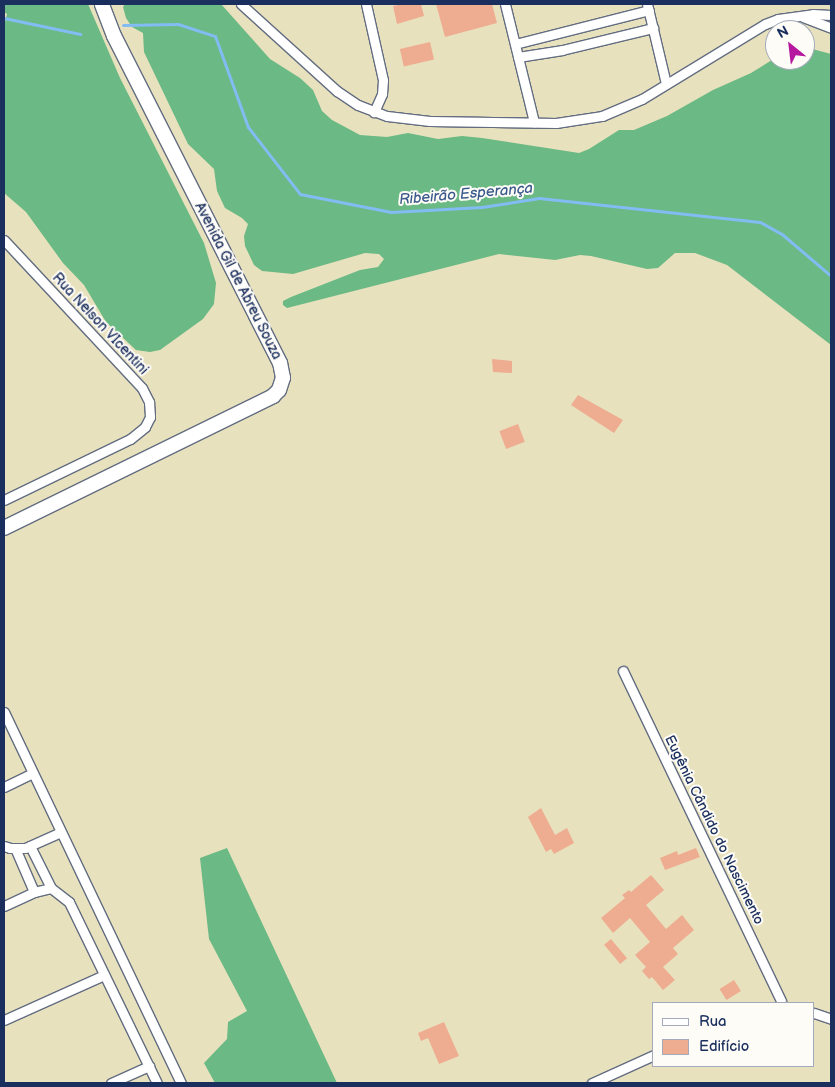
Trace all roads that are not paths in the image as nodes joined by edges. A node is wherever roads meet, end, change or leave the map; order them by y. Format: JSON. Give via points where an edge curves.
{"nodes":[{"id":1,"x":102,"y":4,"type":"edge"},
{"id":2,"x":241,"y":4,"type":"edge"},
{"id":3,"x":366,"y":4,"type":"edge"},
{"id":4,"x":505,"y":4,"type":"edge"},
{"id":5,"x":648,"y":7,"type":"edge"},
{"id":6,"x":800,"y":16,"type":"junction"},
{"id":7,"x":831,"y":16,"type":"edge"},
{"id":8,"x":653,"y":28,"type":"junction"},
{"id":9,"x":831,"y":28,"type":"edge"},
{"id":10,"x":515,"y":44,"type":"junction"},
{"id":11,"x":518,"y":57,"type":"junction"},
{"id":12,"x":666,"y":84,"type":"junction"},
{"id":13,"x":374,"y":112,"type":"junction"},
{"id":14,"x":534,"y":122,"type":"junction"},
{"id":15,"x":4,"y":240,"type":"edge"},
{"id":16,"x":4,"y":500,"type":"edge"},
{"id":17,"x":4,"y":528,"type":"edge"},
{"id":18,"x":623,"y":672,"type":"dead end"},
{"id":19,"x":4,"y":712,"type":"edge"},
{"id":20,"x":33,"y":773,"type":"junction"},
{"id":21,"x":4,"y":787,"type":"edge"},
{"id":22,"x":61,"y":832,"type":"junction"},
{"id":23,"x":4,"y":846,"type":"edge"},
{"id":24,"x":30,"y":846,"type":"junction"},
{"id":25,"x":15,"y":848,"type":"junction"},
{"id":26,"x":51,"y":888,"type":"junction"},
{"id":27,"x":34,"y":892,"type":"junction"},
{"id":28,"x":4,"y":906,"type":"edge"},
{"id":29,"x":104,"y":975,"type":"junction"},
{"id":30,"x":780,"y":1002,"type":"edge"},
{"id":31,"x":815,"y":1013,"type":"edge"},
{"id":32,"x":831,"y":1019,"type":"edge"},
{"id":33,"x":4,"y":1020,"type":"edge"},
{"id":34,"x":652,"y":1056,"type":"edge"},
{"id":35,"x":149,"y":1066,"type":"junction"},
{"id":36,"x":111,"y":1083,"type":"edge"},
{"id":37,"x":157,"y":1083,"type":"edge"},
{"id":38,"x":180,"y":1083,"type":"edge"},
{"id":39,"x":592,"y":1083,"type":"edge"}],
"edges":[{"from":1,"to":17,"type":"street","name":"Avenida Gil de Abreu Souza","via":[[114,36],[280,363],[283,378],[273,396]]},
{"from":2,"to":13,"type":"street","via":[[337,91]]},
{"from":3,"to":13,"type":"street","via":[[383,80],[382,94]]},
{"from":4,"to":10,"type":"street"},
{"from":5,"to":8,"type":"street"},
{"from":5,"to":10,"type":"street"},
{"from":6,"to":7,"type":"street"},
{"from":6,"to":9,"type":"street"},
{"from":6,"to":12,"type":"street","via":[[765,24]]},
{"from":8,"to":11,"type":"street"},
{"from":8,"to":12,"type":"street"},
{"from":10,"to":11,"type":"street"},
{"from":11,"to":14,"type":"street"},
{"from":12,"to":14,"type":"street","via":[[642,99],[602,116],[575,122]]},
{"from":13,"to":14,"type":"street","via":[[414,120]]},
{"from":15,"to":16,"type":"street","name":"Rua Nelson VIcentini","via":[[142,388],[149,402],[150,417],[145,427],[130,439]]},
{"from":18,"to":30,"type":"street","name":"Eugênia Cândido do Nascimento"},
{"from":19,"to":20,"type":"street"},
{"from":20,"to":21,"type":"street"},
{"from":20,"to":22,"type":"street"},
{"from":22,"to":24,"type":"street"},
{"from":22,"to":38,"type":"street"},
{"from":23,"to":25,"type":"street"},
{"from":24,"to":25,"type":"street"},
{"from":24,"to":26,"type":"street"},
{"from":25,"to":27,"type":"street"},
{"from":26,"to":27,"type":"street"},
{"from":26,"to":29,"type":"street","via":[[69,902]]},
{"from":27,"to":28,"type":"street"},
{"from":29,"to":33,"type":"street"},
{"from":29,"to":35,"type":"street"},
{"from":31,"to":32,"type":"street"},
{"from":34,"to":39,"type":"street"},
{"from":35,"to":36,"type":"street"},
{"from":35,"to":37,"type":"street"}]}
